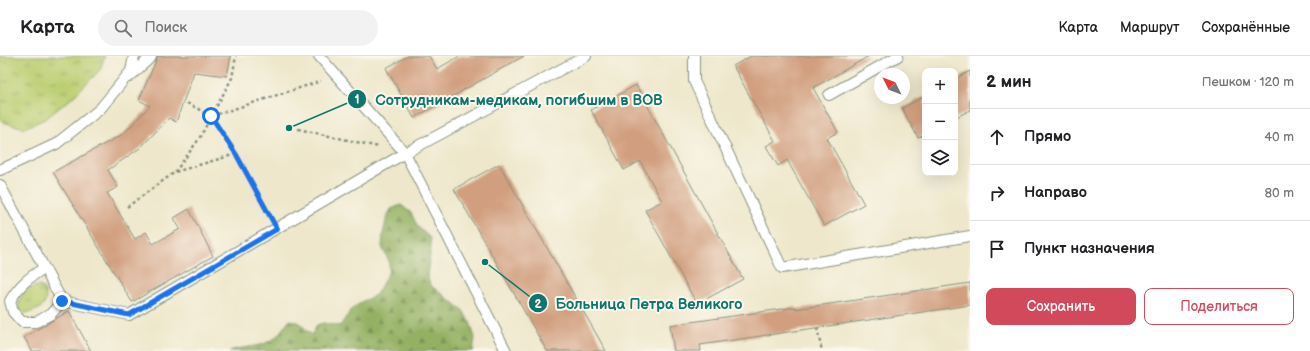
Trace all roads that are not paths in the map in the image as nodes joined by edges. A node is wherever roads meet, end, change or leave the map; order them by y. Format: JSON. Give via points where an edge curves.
{"nodes":[{"id":1,"x":134,"y":56,"type":"edge"},
{"id":2,"x":319,"y":56,"type":"edge"},
{"id":3,"x":586,"y":56,"type":"edge"},
{"id":4,"x":694,"y":56,"type":"edge"},
{"id":5,"x":898,"y":56,"type":"edge"},
{"id":6,"x":151,"y":57,"type":"edge"},
{"id":7,"x":115,"y":90,"type":"junction"},
{"id":8,"x":829,"y":95,"type":"dead end"},
{"id":9,"x":405,"y":153,"type":"junction"},
{"id":10,"x":0,"y":170,"type":"edge"},
{"id":11,"x":0,"y":185,"type":"edge"},
{"id":12,"x":970,"y":236,"type":"edge"},
{"id":13,"x":44,"y":268,"type":"junction"},
{"id":14,"x":62,"y":301,"type":"junction"},
{"id":15,"x":506,"y":351,"type":"edge"}],
"edges":[{"from":1,"to":7,"type":"lane","via":[[131,71]]},
{"from":2,"to":9,"type":"lane"},
{"from":3,"to":9,"type":"lane"},
{"from":4,"to":12,"type":"lane","via":[[694,81],[782,268]]},
{"from":5,"to":8,"type":"lane"},
{"from":6,"to":7,"type":"lane"},
{"from":7,"to":10,"type":"lane","via":[[100,109],[56,144]]},
{"from":9,"to":14,"type":"lane","via":[[129,315]]},
{"from":9,"to":15,"type":"lane"},
{"from":11,"to":13,"type":"lane"},
{"from":13,"to":14,"type":"lane"},
{"from":13,"to":14,"type":"lane","via":[[16,290],[10,301],[13,312],[22,322],[36,322],[51,314]]}]}
